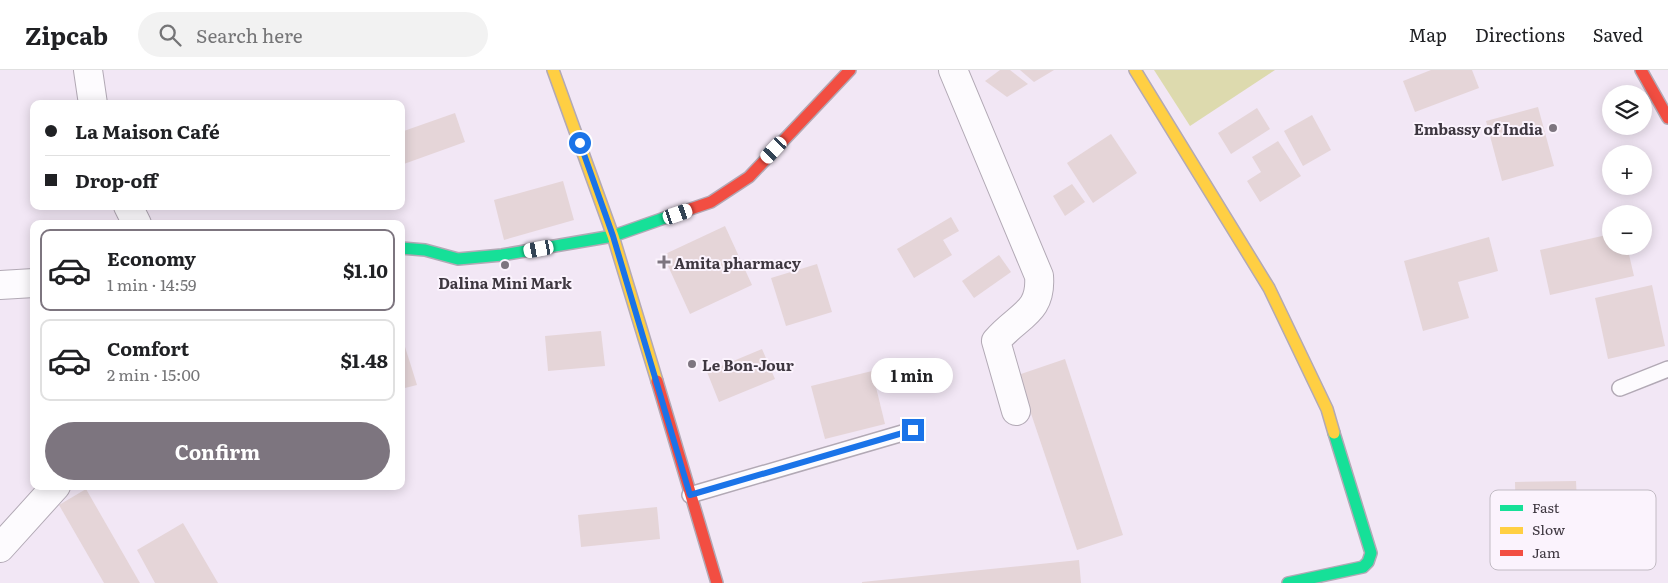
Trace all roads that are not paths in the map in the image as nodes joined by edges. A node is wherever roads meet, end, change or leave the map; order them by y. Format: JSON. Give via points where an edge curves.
{"nodes":[{"id":1,"x":88,"y":70,"type":"edge"},
{"id":2,"x":553,"y":70,"type":"edge"},
{"id":3,"x":850,"y":70,"type":"edge"},
{"id":4,"x":953,"y":70,"type":"edge"},
{"id":5,"x":1135,"y":70,"type":"edge"},
{"id":6,"x":1641,"y":70,"type":"edge"},
{"id":7,"x":92,"y":100,"type":"edge"},
{"id":8,"x":1668,"y":118,"type":"edge"},
{"id":9,"x":613,"y":236,"type":"junction"},
{"id":10,"x":405,"y":247,"type":"edge"},
{"id":11,"x":30,"y":283,"type":"edge"},
{"id":12,"x":0,"y":284,"type":"edge"},
{"id":13,"x":1668,"y":369,"type":"edge"},
{"id":14,"x":1620,"y":388,"type":"dead end"},
{"id":15,"x":1016,"y":411,"type":"dead end"},
{"id":16,"x":913,"y":430,"type":"dead end"},
{"id":17,"x":52,"y":490,"type":"edge"},
{"id":18,"x":690,"y":495,"type":"junction"},
{"id":19,"x":0,"y":548,"type":"edge"},
{"id":20,"x":717,"y":583,"type":"edge"},
{"id":21,"x":1288,"y":583,"type":"edge"}],
"edges":[{"from":1,"to":7,"type":"street"},
{"from":2,"to":9,"type":"street"},
{"from":3,"to":9,"type":"street","via":[[749,177],[711,202]]},
{"from":4,"to":15,"type":"street","via":[[1040,276],[1037,303],[996,341]]},
{"from":5,"to":21,"type":"street","via":[[1273,297],[1327,409],[1371,553],[1363,567]]},
{"from":6,"to":8,"type":"street"},
{"from":9,"to":10,"type":"street","via":[[502,255],[458,259]]},
{"from":9,"to":18,"type":"street"},
{"from":11,"to":12,"type":"street"},
{"from":13,"to":14,"type":"lane"},
{"from":16,"to":18,"type":"lane"},
{"from":17,"to":19,"type":"street"},
{"from":18,"to":20,"type":"street"}]}
